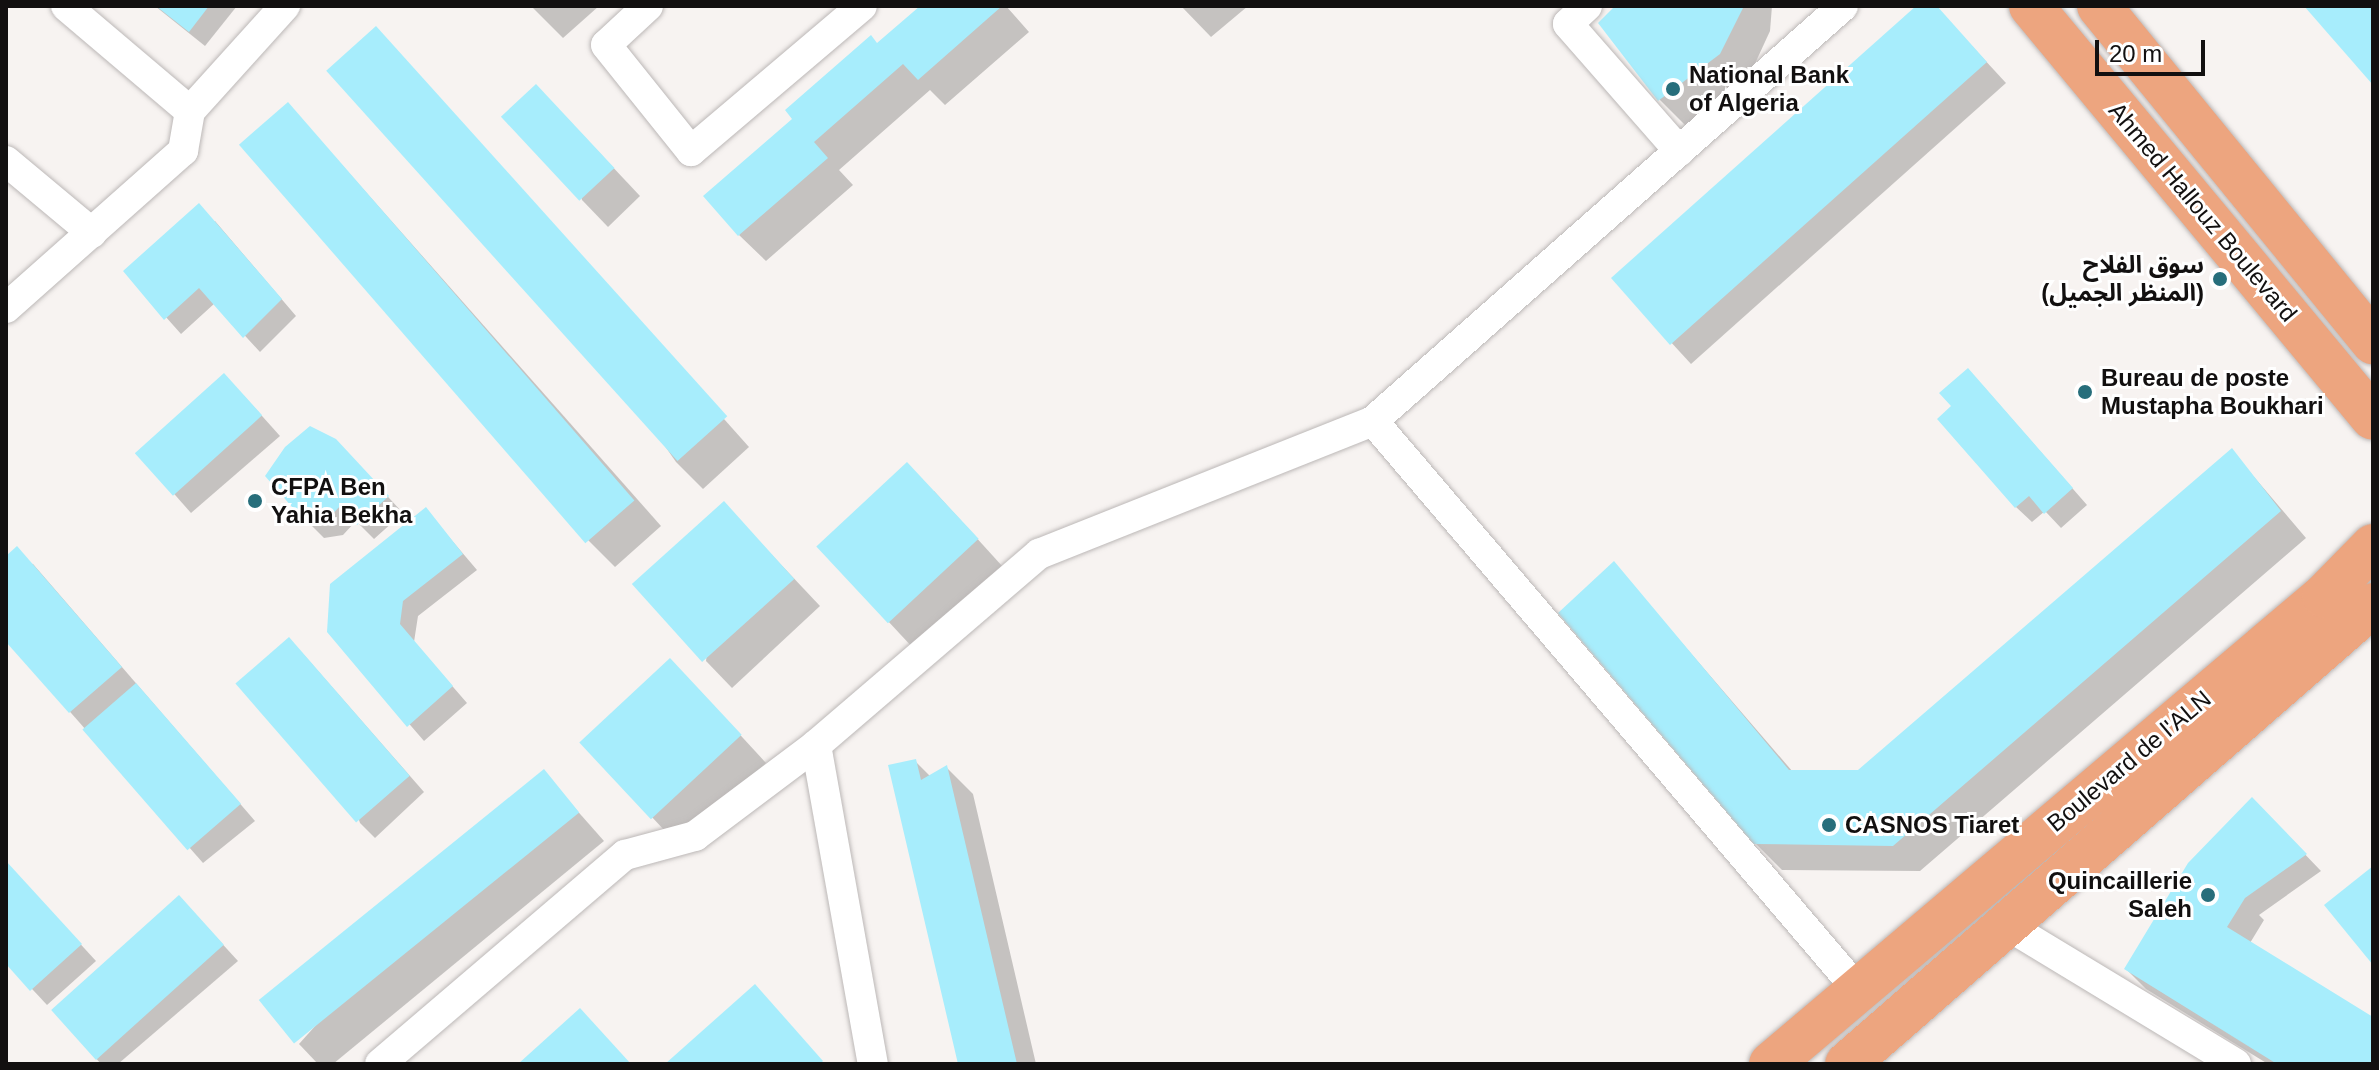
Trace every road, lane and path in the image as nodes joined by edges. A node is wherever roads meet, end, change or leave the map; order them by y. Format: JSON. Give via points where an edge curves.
{"nodes":[{"id":1,"x":66,"y":6,"type":"edge"},
{"id":2,"x":285,"y":6,"type":"edge"},
{"id":3,"x":648,"y":6,"type":"edge"},
{"id":4,"x":862,"y":6,"type":"edge"},
{"id":5,"x":1587,"y":6,"type":"edge"},
{"id":6,"x":1843,"y":6,"type":"edge"},
{"id":7,"x":2031,"y":6,"type":"edge"},
{"id":8,"x":2099,"y":6,"type":"edge"},
{"id":9,"x":190,"y":111,"type":"junction"},
{"id":10,"x":1679,"y":151,"type":"junction"},
{"id":11,"x":6,"y":161,"type":"edge"},
{"id":12,"x":92,"y":233,"type":"junction"},
{"id":13,"x":6,"y":308,"type":"edge"},
{"id":14,"x":2373,"y":342,"type":"edge"},
{"id":15,"x":2373,"y":418,"type":"edge"},
{"id":16,"x":1373,"y":421,"type":"junction"},
{"id":17,"x":2373,"y":546,"type":"edge"},
{"id":18,"x":2373,"y":605,"type":"edge"},
{"id":19,"x":816,"y":745,"type":"junction"},
{"id":20,"x":2005,"y":924,"type":"junction"},
{"id":21,"x":1858,"y":990,"type":"junction"},
{"id":22,"x":380,"y":1064,"type":"edge"},
{"id":23,"x":873,"y":1064,"type":"edge"},
{"id":24,"x":1771,"y":1064,"type":"edge"},
{"id":25,"x":1847,"y":1064,"type":"edge"},
{"id":26,"x":2236,"y":1064,"type":"edge"}],
"edges":[{"from":1,"to":9,"type":"street"},
{"from":2,"to":9,"type":"street"},
{"from":3,"to":4,"type":"street","via":[[606,45],[691,151]]},
{"from":5,"to":10,"type":"street","via":[[1568,24]]},
{"from":6,"to":10,"type":"street"},
{"from":7,"to":15,"type":"main road","name":"Ahmed Hallouz Boulevard"},
{"from":8,"to":14,"type":"main road","name":"Ahmed Hallouz Boulevard"},
{"from":9,"to":12,"type":"street","via":[[183,151]]},
{"from":10,"to":16,"type":"street"},
{"from":11,"to":12,"type":"street"},
{"from":12,"to":13,"type":"street"},
{"from":16,"to":19,"type":"street","via":[[1039,554]]},
{"from":16,"to":21,"type":"street"},
{"from":17,"to":21,"type":"main road","name":"Boulevard de l'ALN","via":[[2324,596]]},
{"from":18,"to":20,"type":"main road","name":"Boulevard de l'ALN"},
{"from":19,"to":22,"type":"street","via":[[695,836],[625,855]]},
{"from":19,"to":23,"type":"street"},
{"from":20,"to":25,"type":"main road","name":"Boulevard de l'ALN"},
{"from":20,"to":26,"type":"street"},
{"from":21,"to":24,"type":"main road","name":"Boulevard de l'ALN"}]}
